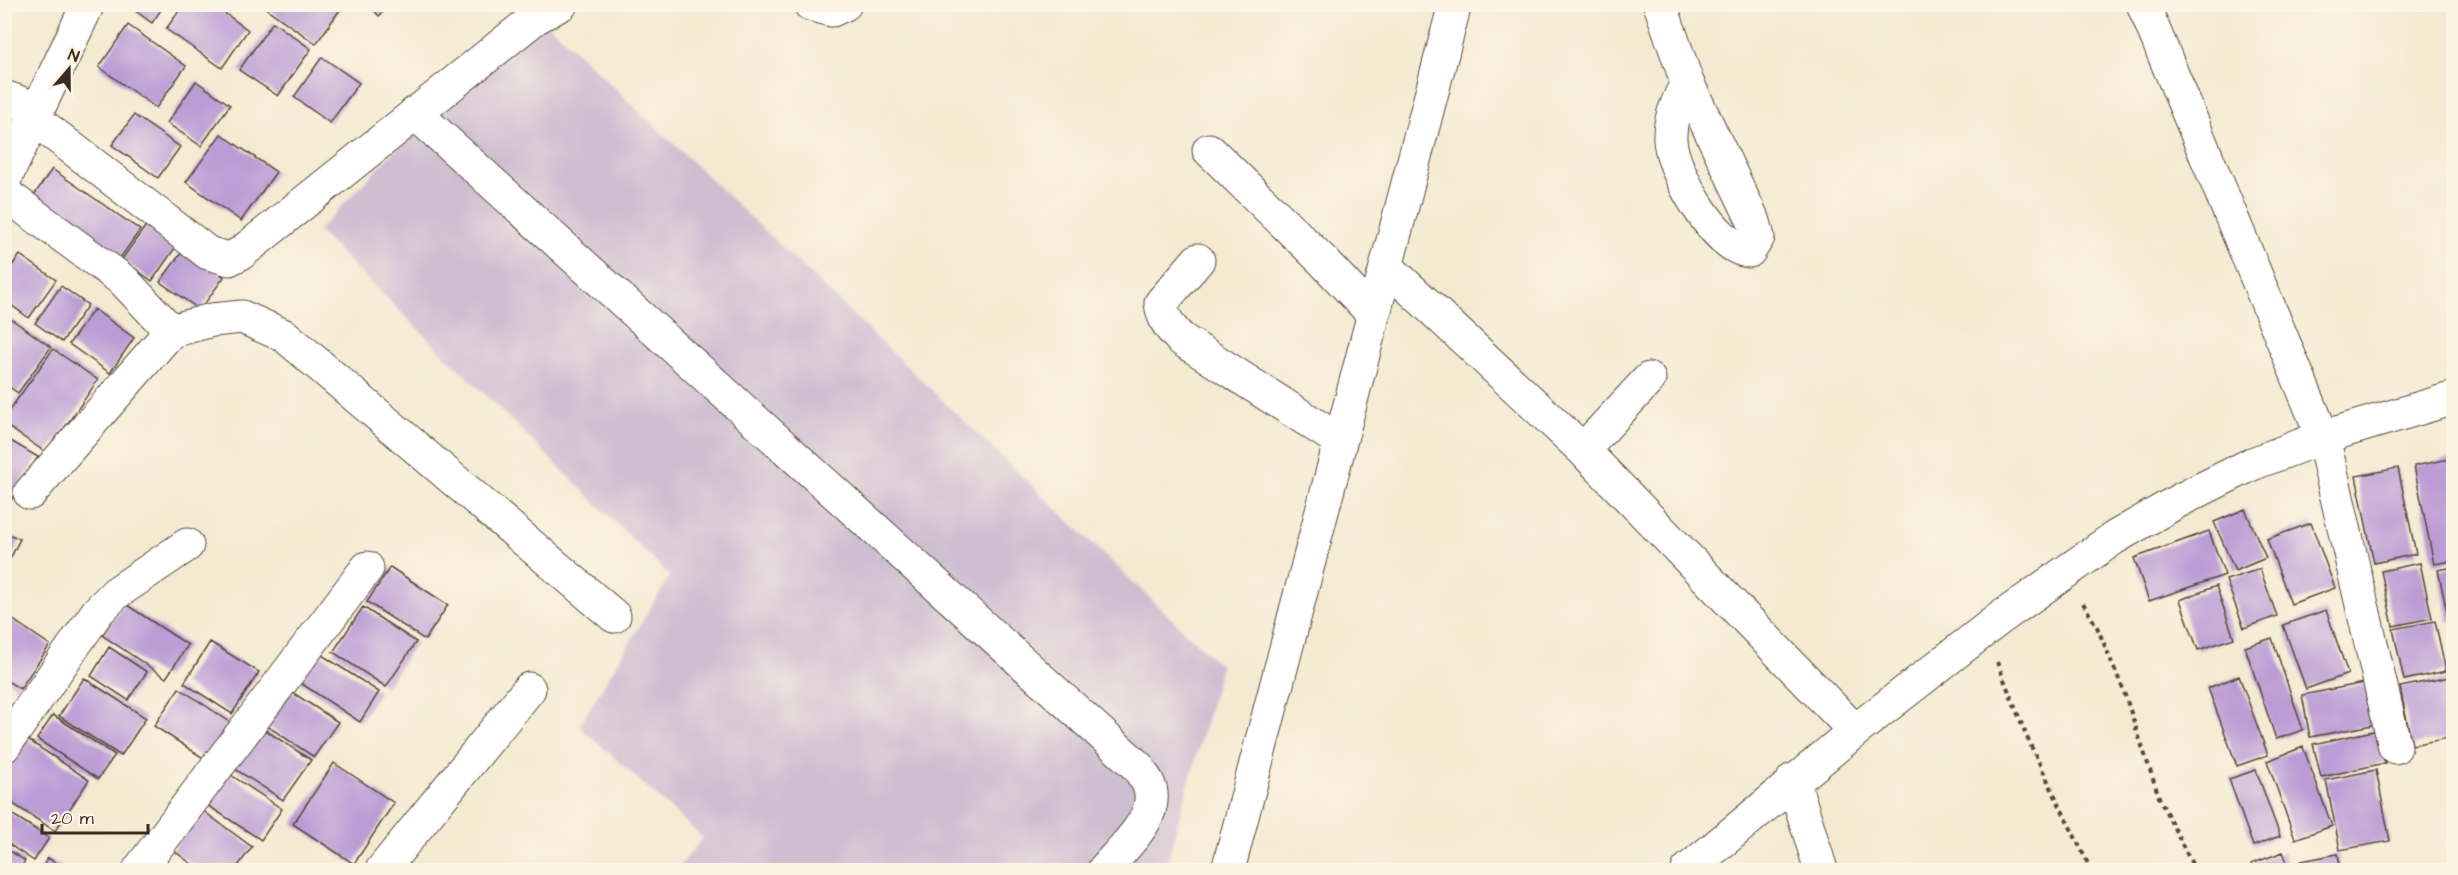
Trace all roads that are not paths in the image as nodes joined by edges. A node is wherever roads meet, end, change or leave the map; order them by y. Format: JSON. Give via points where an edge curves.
{"nodes":[{"id":1,"x":88,"y":4,"type":"edge"},
{"id":2,"x":561,"y":4,"type":"edge"},
{"id":3,"x":810,"y":4,"type":"edge"},
{"id":4,"x":845,"y":4,"type":"edge"},
{"id":5,"x":1455,"y":4,"type":"edge"},
{"id":6,"x":1660,"y":4,"type":"edge"},
{"id":7,"x":2143,"y":4,"type":"edge"},
{"id":8,"x":1687,"y":82,"type":"dead end"},
{"id":9,"x":4,"y":97,"type":"edge"},
{"id":10,"x":36,"y":113,"type":"junction"},
{"id":11,"x":415,"y":113,"type":"junction"},
{"id":12,"x":1209,"y":150,"type":"dead end"},
{"id":13,"x":4,"y":181,"type":"edge"},
{"id":14,"x":4,"y":193,"type":"edge"},
{"id":15,"x":1198,"y":261,"type":"dead end"},
{"id":16,"x":1387,"y":267,"type":"junction"},
{"id":17,"x":1374,"y":315,"type":"junction"},
{"id":18,"x":171,"y":331,"type":"junction"},
{"id":19,"x":1649,"y":379,"type":"dead end"},
{"id":20,"x":2454,"y":398,"type":"edge"},
{"id":21,"x":2323,"y":438,"type":"junction"},
{"id":22,"x":1340,"y":441,"type":"junction"},
{"id":23,"x":1583,"y":450,"type":"junction"},
{"id":24,"x":30,"y":493,"type":"dead end"},
{"id":25,"x":187,"y":545,"type":"dead end"},
{"id":26,"x":367,"y":568,"type":"dead end"},
{"id":27,"x":614,"y":616,"type":"dead end"},
{"id":28,"x":529,"y":689,"type":"dead end"},
{"id":29,"x":1855,"y":731,"type":"junction"},
{"id":30,"x":4,"y":746,"type":"edge"},
{"id":31,"x":2395,"y":747,"type":"dead end"},
{"id":32,"x":1793,"y":780,"type":"junction"},
{"id":33,"x":139,"y":870,"type":"edge"},
{"id":34,"x":382,"y":870,"type":"edge"},
{"id":35,"x":1104,"y":870,"type":"edge"},
{"id":36,"x":1228,"y":870,"type":"edge"},
{"id":37,"x":1688,"y":870,"type":"edge"},
{"id":38,"x":1821,"y":870,"type":"edge"}],
"edges":[{"from":1,"to":10,"type":"street"},
{"from":2,"to":11,"type":"street","via":[[535,18]]},
{"from":3,"to":4,"type":"street","via":[[832,10]]},
{"from":5,"to":16,"type":"street"},
{"from":6,"to":8,"type":"street"},
{"from":7,"to":21,"type":"street"},
{"from":9,"to":10,"type":"street"},
{"from":10,"to":11,"type":"street","via":[[208,254],[229,259]]},
{"from":10,"to":13,"type":"street"},
{"from":11,"to":35,"type":"street","via":[[1138,767],[1149,785],[1152,803],[1146,820]]},
{"from":12,"to":17,"type":"street"},
{"from":14,"to":18,"type":"street","via":[[124,281]]},
{"from":15,"to":22,"type":"street","via":[[1161,303],[1169,327],[1181,339]]},
{"from":16,"to":17,"type":"street"},
{"from":16,"to":23,"type":"street"},
{"from":17,"to":22,"type":"street"},
{"from":18,"to":24,"type":"street"},
{"from":18,"to":27,"type":"street","via":[[242,317],[285,336]]},
{"from":19,"to":23,"type":"street"},
{"from":20,"to":21,"type":"street"},
{"from":21,"to":29,"type":"street","via":[[2252,464],[2114,538]]},
{"from":21,"to":31,"type":"street"},
{"from":22,"to":36,"type":"street"},
{"from":23,"to":29,"type":"street"},
{"from":25,"to":30,"type":"street","via":[[116,593],[98,611]]},
{"from":26,"to":33,"type":"street"},
{"from":28,"to":34,"type":"street"},
{"from":29,"to":32,"type":"street"},
{"from":32,"to":37,"type":"street"},
{"from":32,"to":38,"type":"street"}]}
